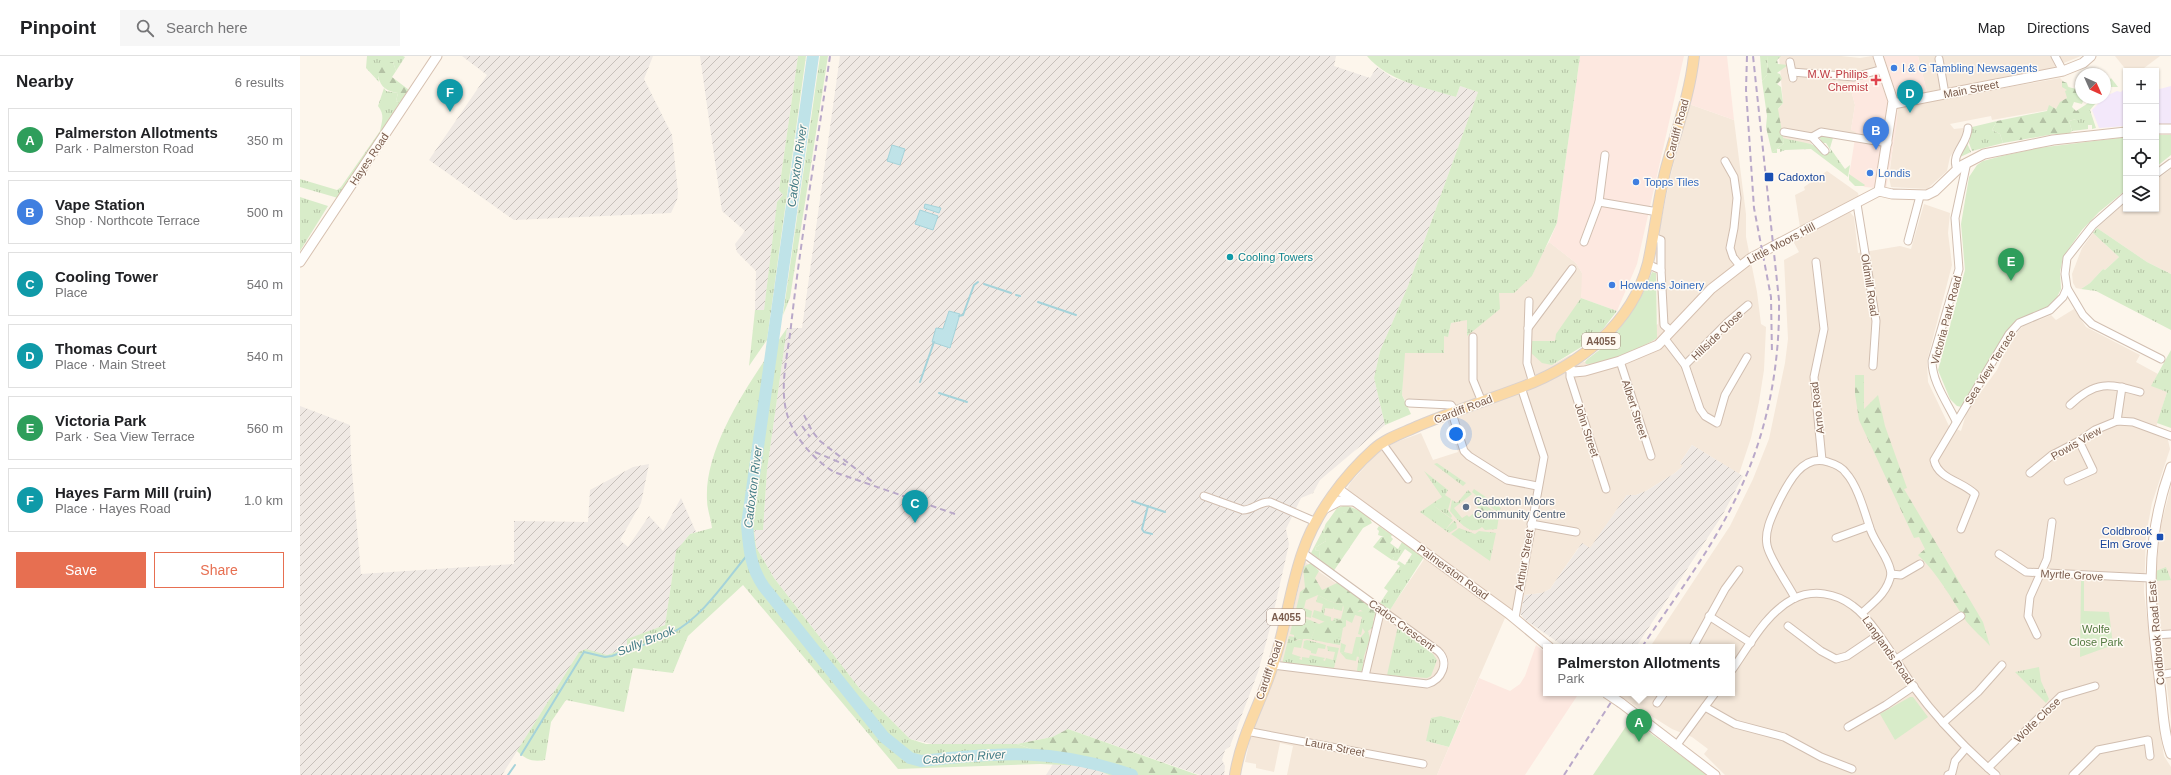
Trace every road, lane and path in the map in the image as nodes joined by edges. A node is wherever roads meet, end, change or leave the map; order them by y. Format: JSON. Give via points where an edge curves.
{"nodes":[{"id":1,"x":437,"y":56,"type":"edge"},
{"id":2,"x":1694,"y":56,"type":"edge"},
{"id":3,"x":1878,"y":56,"type":"edge"},
{"id":4,"x":2055,"y":56,"type":"edge"},
{"id":5,"x":2092,"y":56,"type":"edge"},
{"id":6,"x":1939,"y":59,"type":"dead end"},
{"id":7,"x":1790,"y":62,"type":"dead end"},
{"id":8,"x":1883,"y":69,"type":"junction"},
{"id":9,"x":2063,"y":71,"type":"junction"},
{"id":10,"x":1945,"y":94,"type":"junction"},
{"id":11,"x":1893,"y":104,"type":"junction"},
{"id":12,"x":1968,"y":128,"type":"dead end"},
{"id":13,"x":2159,"y":129,"type":"edge"},
{"id":14,"x":2171,"y":129,"type":"edge"},
{"id":15,"x":1784,"y":132,"type":"dead end"},
{"id":16,"x":2123,"y":132,"type":"edge"},
{"id":17,"x":1812,"y":136,"type":"junction"},
{"id":18,"x":1888,"y":143,"type":"junction"},
{"id":19,"x":1825,"y":151,"type":"dead end"},
{"id":20,"x":1605,"y":155,"type":"dead end"},
{"id":21,"x":1725,"y":161,"type":"dead end"},
{"id":22,"x":1966,"y":162,"type":"junction"},
{"id":23,"x":2171,"y":163,"type":"edge"},
{"id":24,"x":1957,"y":169,"type":"junction"},
{"id":25,"x":2159,"y":172,"type":"edge"},
{"id":26,"x":1879,"y":191,"type":"junction"},
{"id":27,"x":1920,"y":196,"type":"junction"},
{"id":28,"x":2123,"y":199,"type":"edge"},
{"id":29,"x":1599,"y":202,"type":"junction"},
{"id":30,"x":1857,"y":204,"type":"junction"},
{"id":31,"x":1658,"y":212,"type":"junction"},
{"id":32,"x":1653,"y":237,"type":"junction"},
{"id":33,"x":1908,"y":241,"type":"dead end"},
{"id":34,"x":1584,"y":242,"type":"dead end"},
{"id":35,"x":300,"y":262,"type":"edge"},
{"id":36,"x":1816,"y":262,"type":"dead end"},
{"id":37,"x":1647,"y":264,"type":"junction"},
{"id":38,"x":1740,"y":266,"type":"junction"},
{"id":39,"x":1572,"y":269,"type":"dead end"},
{"id":40,"x":1661,"y":270,"type":"junction"},
{"id":41,"x":2067,"y":288,"type":"junction"},
{"id":42,"x":1529,"y":301,"type":"dead end"},
{"id":43,"x":1748,"y":305,"type":"dead end"},
{"id":44,"x":1528,"y":328,"type":"junction"},
{"id":45,"x":1671,"y":331,"type":"junction"},
{"id":46,"x":1473,"y":337,"type":"dead end"},
{"id":47,"x":1665,"y":339,"type":"junction"},
{"id":48,"x":1748,"y":357,"type":"dead end"},
{"id":49,"x":2162,"y":359,"type":"dead end"},
{"id":50,"x":1620,"y":361,"type":"junction"},
{"id":51,"x":1685,"y":365,"type":"junction"},
{"id":52,"x":1873,"y":366,"type":"dead end"},
{"id":53,"x":1568,"y":368,"type":"junction"},
{"id":54,"x":1533,"y":383,"type":"junction"},
{"id":55,"x":1521,"y":387,"type":"junction"},
{"id":56,"x":2122,"y":387,"type":"junction"},
{"id":57,"x":2140,"y":392,"type":"dead end"},
{"id":58,"x":1482,"y":402,"type":"junction"},
{"id":59,"x":1409,"y":403,"type":"dead end"},
{"id":60,"x":2070,"y":404,"type":"dead end"},
{"id":61,"x":1454,"y":412,"type":"junction"},
{"id":62,"x":1956,"y":421,"type":"junction"},
{"id":63,"x":2117,"y":421,"type":"junction"},
{"id":64,"x":2171,"y":436,"type":"edge"},
{"id":65,"x":2079,"y":441,"type":"junction"},
{"id":66,"x":1382,"y":443,"type":"junction"},
{"id":67,"x":1651,"y":456,"type":"dead end"},
{"id":68,"x":1822,"y":460,"type":"junction"},
{"id":69,"x":2171,"y":467,"type":"edge"},
{"id":70,"x":2030,"y":473,"type":"dead end"},
{"id":71,"x":1408,"y":479,"type":"dead end"},
{"id":72,"x":2068,"y":481,"type":"dead end"},
{"id":73,"x":2168,"y":482,"type":"edge"},
{"id":74,"x":1538,"y":486,"type":"junction"},
{"id":75,"x":1338,"y":489,"type":"junction"},
{"id":76,"x":1606,"y":489,"type":"dead end"},
{"id":77,"x":1204,"y":496,"type":"dead end"},
{"id":78,"x":1354,"y":501,"type":"junction"},
{"id":79,"x":1324,"y":509,"type":"junction"},
{"id":80,"x":1316,"y":522,"type":"junction"},
{"id":81,"x":2052,"y":522,"type":"dead end"},
{"id":82,"x":1531,"y":524,"type":"junction"},
{"id":83,"x":1869,"y":526,"type":"junction"},
{"id":84,"x":1961,"y":529,"type":"dead end"},
{"id":85,"x":1576,"y":532,"type":"dead end"},
{"id":86,"x":1836,"y":538,"type":"dead end"},
{"id":87,"x":1302,"y":552,"type":"junction"},
{"id":88,"x":1999,"y":554,"type":"dead end"},
{"id":89,"x":1920,"y":564,"type":"dead end"},
{"id":90,"x":1739,"y":570,"type":"dead end"},
{"id":91,"x":1891,"y":574,"type":"junction"},
{"id":92,"x":2042,"y":574,"type":"junction"},
{"id":93,"x":2150,"y":578,"type":"junction"},
{"id":94,"x":1795,"y":598,"type":"junction"},
{"id":95,"x":1381,"y":609,"type":"junction"},
{"id":96,"x":1862,"y":613,"type":"junction"},
{"id":97,"x":1709,"y":616,"type":"junction"},
{"id":98,"x":1961,"y":616,"type":"dead end"},
{"id":99,"x":1515,"y":618,"type":"junction"},
{"id":100,"x":1788,"y":626,"type":"dead end"},
{"id":101,"x":2171,"y":634,"type":"edge"},
{"id":102,"x":1878,"y":635,"type":"junction"},
{"id":103,"x":2037,"y":635,"type":"dead end"},
{"id":104,"x":2154,"y":635,"type":"junction"},
{"id":105,"x":1752,"y":643,"type":"junction"},
{"id":106,"x":1545,"y":644,"type":"edge"},
{"id":107,"x":1695,"y":644,"type":"edge"},
{"id":108,"x":1895,"y":660,"type":"junction"},
{"id":109,"x":1273,"y":665,"type":"junction"},
{"id":110,"x":2002,"y":665,"type":"dead end"},
{"id":111,"x":1735,"y":666,"type":"edge"},
{"id":112,"x":2171,"y":673,"type":"edge"},
{"id":113,"x":2159,"y":674,"type":"junction"},
{"id":114,"x":1365,"y":676,"type":"junction"},
{"id":115,"x":1914,"y":686,"type":"junction"},
{"id":116,"x":2095,"y":686,"type":"dead end"},
{"id":117,"x":1610,"y":696,"type":"edge"},
{"id":118,"x":1662,"y":696,"type":"edge"},
{"id":119,"x":1713,"y":696,"type":"edge"},
{"id":120,"x":1657,"y":703,"type":"dead end"},
{"id":121,"x":1705,"y":707,"type":"junction"},
{"id":122,"x":1943,"y":723,"type":"junction"},
{"id":123,"x":1848,"y":727,"type":"dead end"},
{"id":124,"x":1246,"y":731,"type":"junction"},
{"id":125,"x":1676,"y":746,"type":"junction"},
{"id":126,"x":1966,"y":748,"type":"junction"},
{"id":127,"x":2171,"y":754,"type":"edge"},
{"id":128,"x":2150,"y":756,"type":"dead end"},
{"id":129,"x":1423,"y":764,"type":"dead end"},
{"id":130,"x":1988,"y":768,"type":"junction"},
{"id":131,"x":1852,"y":769,"type":"dead end"},
{"id":132,"x":1235,"y":775,"type":"edge"},
{"id":133,"x":1715,"y":775,"type":"edge"},
{"id":134,"x":1948,"y":775,"type":"edge"},
{"id":135,"x":1996,"y":775,"type":"edge"},
{"id":136,"x":2073,"y":775,"type":"edge"}],
"edges":[{"from":1,"to":35,"type":"street","name":"Hayes Road"},
{"from":2,"to":31,"type":"main road","name":"Cardiff Road","number":"A4055"},
{"from":3,"to":8,"type":"street"},
{"from":4,"to":9,"type":"street"},
{"from":5,"to":9,"type":"street","name":"Main Street","via":[[2083,63]]},
{"from":6,"to":10,"type":"street"},
{"from":7,"to":8,"type":"street","via":[[1793,74],[1854,76]]},
{"from":8,"to":11,"type":"street"},
{"from":9,"to":10,"type":"street","name":"Main Street"},
{"from":10,"to":11,"type":"street","name":"Main Street"},
{"from":11,"to":18,"type":"street"},
{"from":12,"to":24,"type":"street","via":[[1968,137],[1955,157],[1954,164]]},
{"from":13,"to":14,"type":"street"},
{"from":15,"to":17,"type":"street"},
{"from":16,"to":22,"type":"street","via":[[2064,138],[2020,146],[1984,154]]},
{"from":17,"to":18,"type":"street","via":[[1821,132]]},
{"from":17,"to":19,"type":"street"},
{"from":18,"to":26,"type":"street"},
{"from":20,"to":29,"type":"street"},
{"from":21,"to":38,"type":"street","via":[[1734,177],[1737,198],[1730,248]]},
{"from":22,"to":24,"type":"street"},
{"from":22,"to":62,"type":"street","name":"Victoria Park Road","via":[[1955,218],[1960,269],[1932,361],[1935,379]]},
{"from":23,"to":25,"type":"street"},
{"from":24,"to":27,"type":"street","via":[[1935,192]]},
{"from":26,"to":27,"type":"street"},
{"from":26,"to":30,"type":"street","name":"Little Moors Hill"},
{"from":27,"to":33,"type":"street"},
{"from":28,"to":41,"type":"street","via":[[2093,225],[2067,258]]},
{"from":29,"to":31,"type":"street"},
{"from":29,"to":34,"type":"street"},
{"from":30,"to":38,"type":"street","name":"Little Moors Hill","via":[[1769,248]]},
{"from":30,"to":52,"type":"street","name":"Oldmill Road","via":[[1876,320]]},
{"from":31,"to":32,"type":"main road","name":"Cardiff Road","number":"A4055"},
{"from":32,"to":37,"type":"main road","name":"Cardiff Road","number":"A4055"},
{"from":32,"to":40,"type":"street","via":[[1661,240]]},
{"from":36,"to":68,"type":"street","name":"Arno Road","via":[[1824,329],[1814,377]]},
{"from":37,"to":40,"type":"street"},
{"from":37,"to":53,"type":"main road","name":"Cardiff Road","number":"A4055","via":[[1636,294],[1615,326]]},
{"from":38,"to":45,"type":"street","name":"Little Moors Hill","via":[[1711,289]]},
{"from":39,"to":44,"type":"street"},
{"from":40,"to":45,"type":"street","via":[[1664,325]]},
{"from":41,"to":49,"type":"street","via":[[2092,324]]},
{"from":41,"to":62,"type":"street","name":"Sea View Terrace","via":[[2063,297],[2050,310],[2019,323],[2009,334]]},
{"from":42,"to":44,"type":"street"},
{"from":43,"to":51,"type":"street","name":"Hillside Close"},
{"from":44,"to":54,"type":"street","via":[[1527,363]]},
{"from":45,"to":47,"type":"street","name":"Little Moors Hill"},
{"from":46,"to":58,"type":"street","via":[[1472,380]]},
{"from":47,"to":50,"type":"street","name":"Little Moors Hill"},
{"from":47,"to":51,"type":"street","name":"Hillside Close"},
{"from":48,"to":51,"type":"street","name":"Hillside Close","via":[[1725,395],[1718,423],[1704,416],[1700,409]]},
{"from":50,"to":53,"type":"street","name":"Little Moors Hill","via":[[1579,372]]},
{"from":50,"to":67,"type":"street","name":"Albert Street"},
{"from":53,"to":54,"type":"main road","name":"Cardiff Road","number":"A4055"},
{"from":53,"to":76,"type":"street","name":"John Street"},
{"from":54,"to":55,"type":"main road","name":"Cardiff Road","number":"A4055"},
{"from":55,"to":58,"type":"main road","name":"Cardiff Road","number":"A4055"},
{"from":55,"to":74,"type":"street","name":"Arthur Street","via":[[1544,457]]},
{"from":56,"to":57,"type":"street"},
{"from":56,"to":60,"type":"street","via":[[2095,386],[2083,392]]},
{"from":56,"to":63,"type":"street"},
{"from":58,"to":61,"type":"main road","name":"Cardiff Road","number":"A4055"},
{"from":59,"to":61,"type":"street","via":[[1451,404]]},
{"from":61,"to":66,"type":"main road","name":"Cardiff Road","number":"A4055"},
{"from":61,"to":74,"type":"street","via":[[1464,451],[1469,456],[1507,480]]},
{"from":62,"to":84,"type":"street","name":"Sea View Terrace","via":[[1934,460],[1935,468],[1942,474],[1975,494]]},
{"from":63,"to":64,"type":"street","name":"Powis View","via":[[2133,422]]},
{"from":63,"to":65,"type":"street","name":"Powis View","via":[[2095,430]]},
{"from":65,"to":70,"type":"street","name":"Powis View","via":[[2052,455]]},
{"from":65,"to":72,"type":"street","via":[[2093,470]]},
{"from":66,"to":71,"type":"street"},
{"from":66,"to":75,"type":"main road","name":"Cardiff Road","number":"A4055","via":[[1356,467]]},
{"from":68,"to":83,"type":"street","via":[[1836,464],[1846,472]]},
{"from":68,"to":94,"type":"street","via":[[1799,469],[1789,482],[1771,518],[1767,533],[1767,545]]},
{"from":69,"to":73,"type":"street","name":"Coldbrook Road East"},
{"from":73,"to":93,"type":"street","name":"Coldbrook Road East","via":[[2153,536]]},
{"from":74,"to":82,"type":"street","name":"Arthur Street"},
{"from":75,"to":78,"type":"street","name":"Palmerston Road"},
{"from":75,"to":79,"type":"main road","name":"Cardiff Road","number":"A4055"},
{"from":77,"to":80,"type":"street","via":[[1244,510],[1263,502],[1270,502]]},
{"from":78,"to":79,"type":"street","via":[[1339,501]]},
{"from":78,"to":99,"type":"street","name":"Palmerston Road"},
{"from":79,"to":80,"type":"main road","name":"Cardiff Road","number":"A4055"},
{"from":80,"to":87,"type":"main road","name":"Cardiff Road","number":"A4055"},
{"from":81,"to":92,"type":"street","via":[[2048,559]]},
{"from":82,"to":85,"type":"street"},
{"from":82,"to":99,"type":"street","name":"Arthur Street"},
{"from":83,"to":86,"type":"street"},
{"from":83,"to":91,"type":"street","via":[[1876,543],[1891,566]]},
{"from":87,"to":95,"type":"street","name":"Cadoc Crescent"},
{"from":87,"to":109,"type":"main road","name":"Cardiff Road","number":"A4055"},
{"from":88,"to":92,"type":"street","name":"Myrtle Grove","via":[[2026,572]]},
{"from":89,"to":91,"type":"street","via":[[1901,574]]},
{"from":90,"to":97,"type":"street"},
{"from":91,"to":96,"type":"street","via":[[1890,583],[1882,594]]},
{"from":92,"to":93,"type":"street","name":"Myrtle Grove"},
{"from":92,"to":103,"type":"street","via":[[2030,597],[2028,616]]},
{"from":93,"to":104,"type":"street","name":"Coldbrook Road East"},
{"from":94,"to":96,"type":"street","name":"Langlands Road","via":[[1814,594],[1830,595],[1842,599]]},
{"from":94,"to":105,"type":"street","name":"Langlands Road","via":[[1773,614]]},
{"from":95,"to":114,"type":"street"},
{"from":95,"to":114,"type":"street","name":"Cadoc Crescent","via":[[1438,651],[1443,657],[1444,666],[1436,681],[1427,684]]},
{"from":96,"to":102,"type":"street","name":"Langlands Road"},
{"from":97,"to":105,"type":"street"},
{"from":97,"to":107,"type":"street"},
{"from":98,"to":108,"type":"street"},
{"from":99,"to":106,"type":"street","name":"Palmerston Road"},
{"from":100,"to":102,"type":"street","via":[[1836,659],[1847,656]]},
{"from":101,"to":104,"type":"street"},
{"from":102,"to":108,"type":"street","name":"Langlands Road"},
{"from":104,"to":113,"type":"street","name":"Coldbrook Road East"},
{"from":105,"to":111,"type":"street","name":"Langlands Road"},
{"from":108,"to":115,"type":"street","name":"Langlands Road"},
{"from":109,"to":114,"type":"street","name":"Cadoc Crescent"},
{"from":109,"to":124,"type":"main road","name":"Cardiff Road","number":"A4055"},
{"from":110,"to":122,"type":"street","via":[[1978,692]]},
{"from":112,"to":113,"type":"street"},
{"from":113,"to":127,"type":"street","name":"Coldbrook Road East"},
{"from":115,"to":122,"type":"street","name":"Langlands Road"},
{"from":115,"to":123,"type":"street"},
{"from":116,"to":130,"type":"street","name":"Wolfe Close","via":[[2061,696]]},
{"from":117,"to":125,"type":"street","bridge":true},
{"from":118,"to":120,"type":"street"},
{"from":119,"to":121,"type":"street"},
{"from":121,"to":125,"type":"street"},
{"from":121,"to":131,"type":"street","via":[[1735,724],[1784,737],[1821,757]]},
{"from":122,"to":126,"type":"street","name":"Langlands Road"},
{"from":124,"to":129,"type":"street","name":"Laura Street"},
{"from":124,"to":132,"type":"main road","name":"Cardiff Road","number":"A4055"},
{"from":125,"to":133,"type":"street"},
{"from":126,"to":130,"type":"street","name":"Langlands Road"},
{"from":126,"to":134,"type":"street","via":[[1955,761],[1952,773]]},
{"from":128,"to":136,"type":"street","via":[[2148,740],[2109,747],[2098,750]]},
{"from":130,"to":135,"type":"street","name":"Langlands Road"}]}
